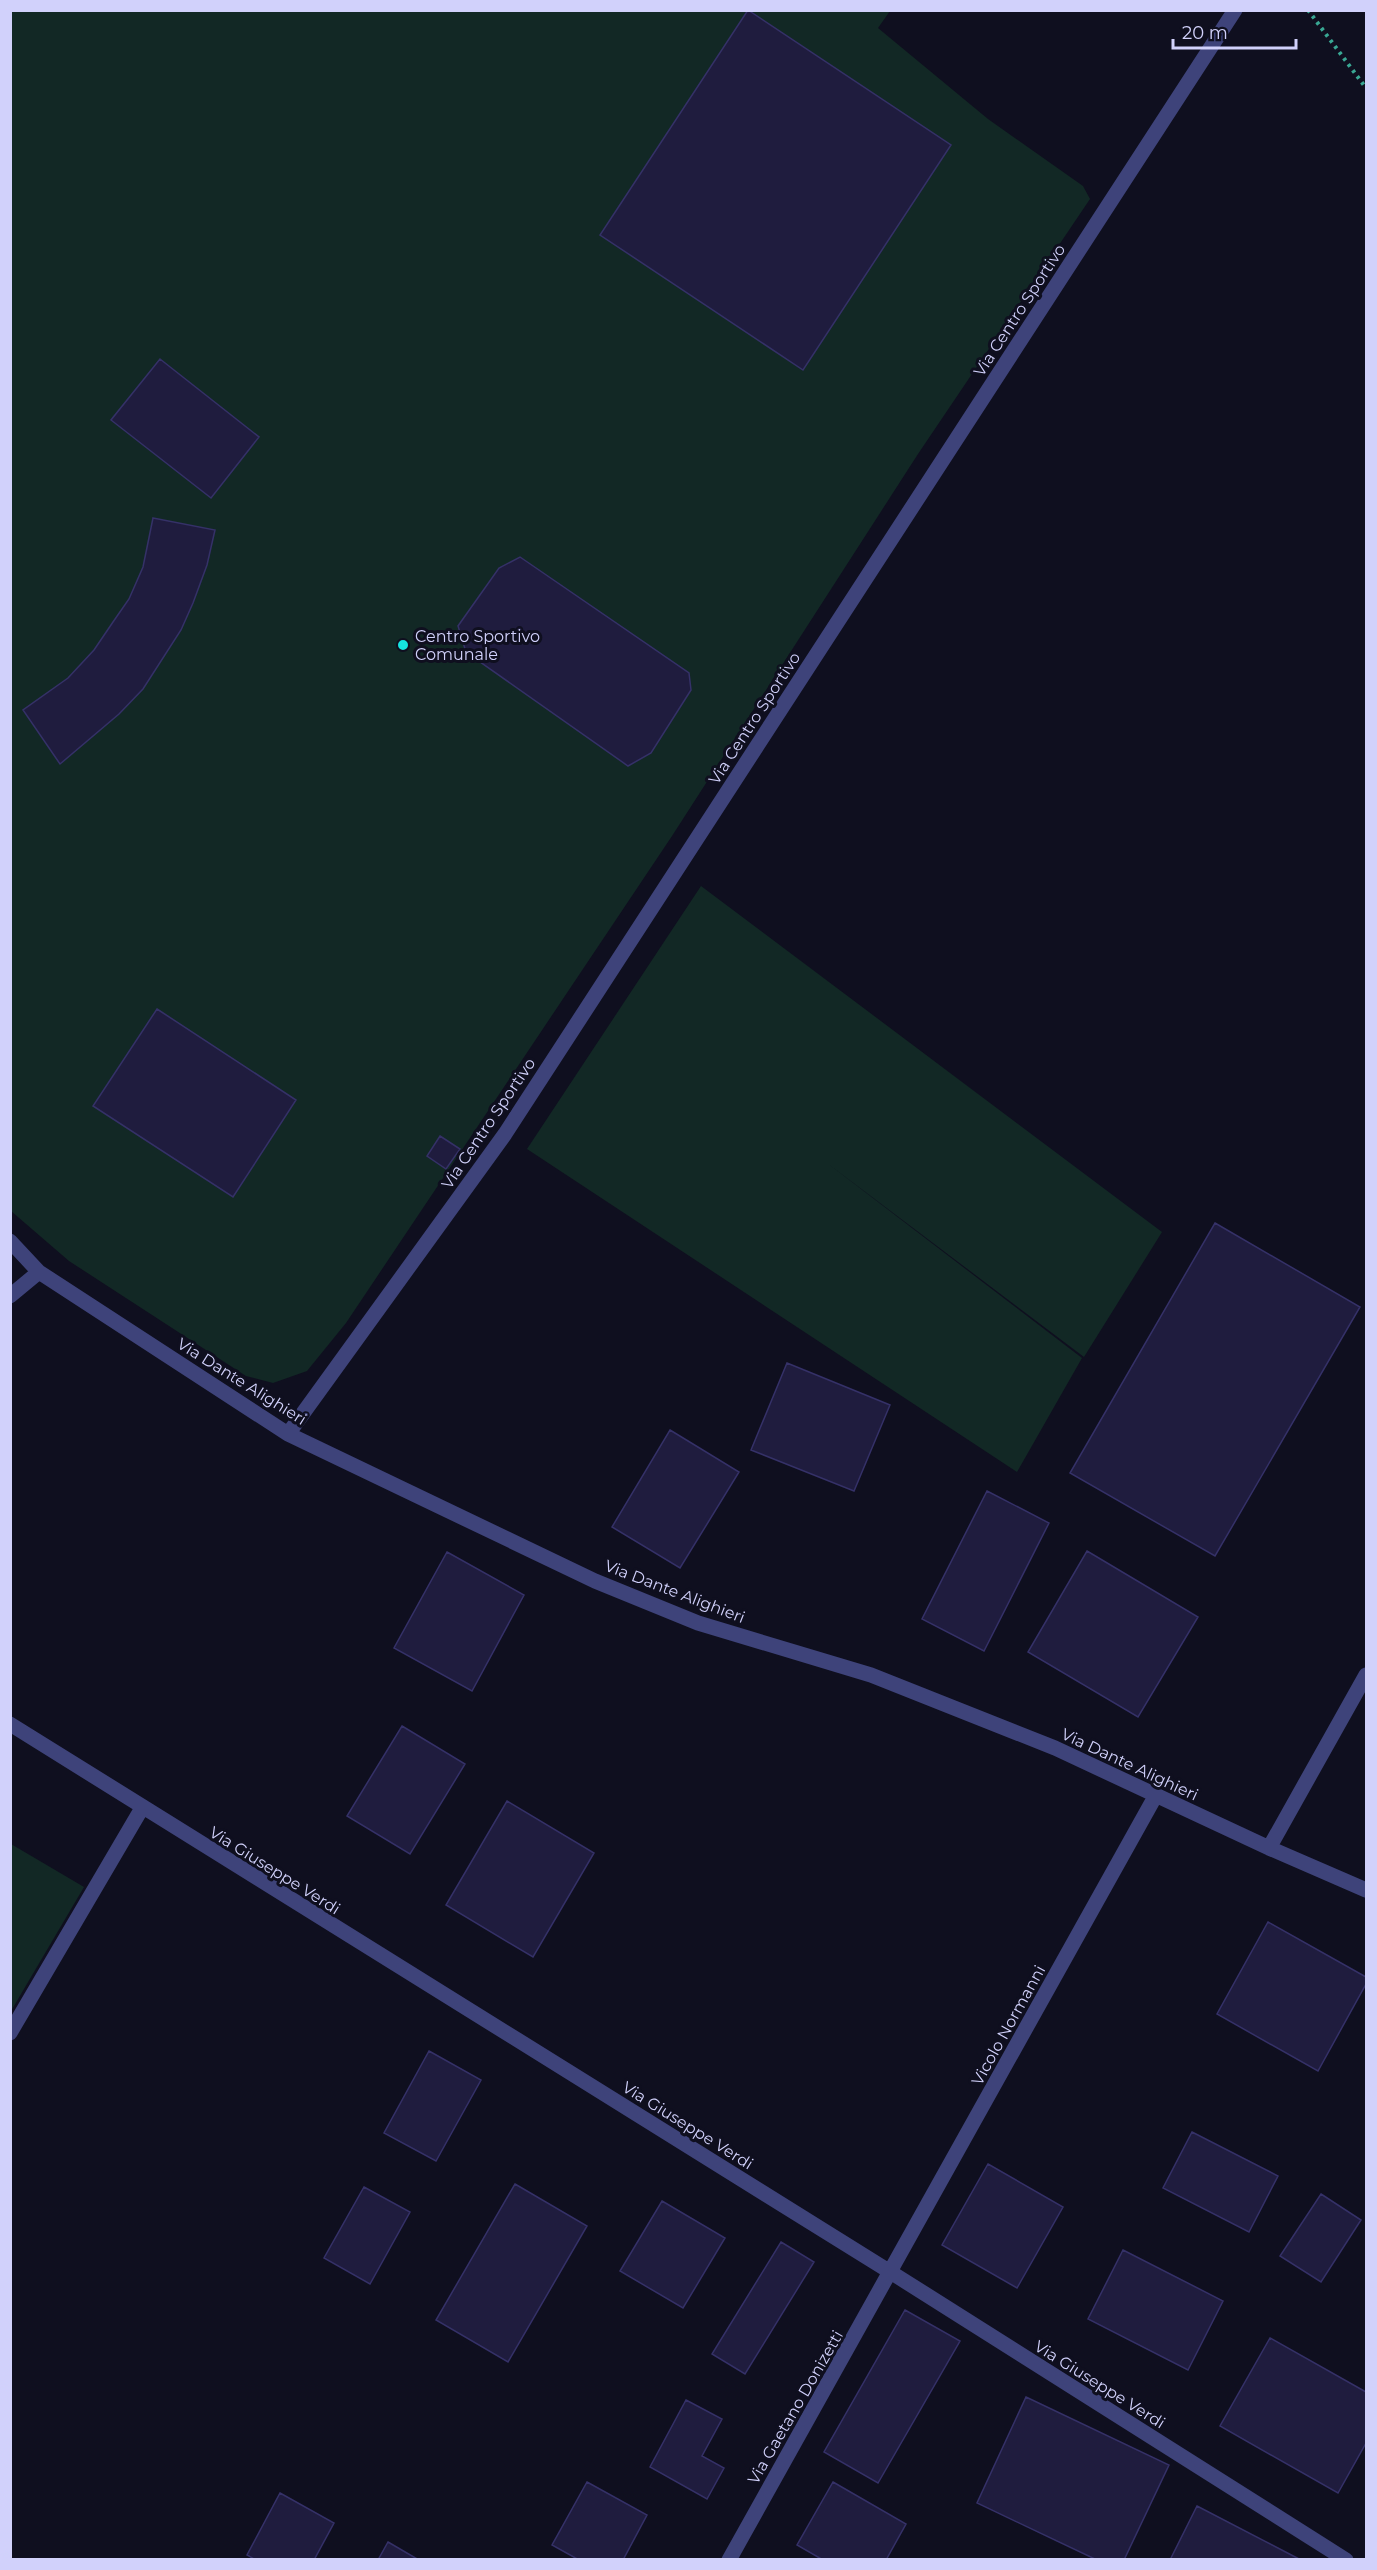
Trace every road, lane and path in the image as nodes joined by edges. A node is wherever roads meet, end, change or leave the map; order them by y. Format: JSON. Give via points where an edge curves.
{"nodes":[{"id":1,"x":1235,"y":10,"type":"edge"},
{"id":2,"x":1308,"y":10,"type":"edge"},
{"id":3,"x":1366,"y":88,"type":"edge"},
{"id":4,"x":10,"y":1241,"type":"edge"},
{"id":5,"x":39,"y":1272,"type":"junction"},
{"id":6,"x":10,"y":1296,"type":"edge"},
{"id":7,"x":288,"y":1434,"type":"junction"},
{"id":8,"x":1366,"y":1675,"type":"edge"},
{"id":9,"x":10,"y":1724,"type":"edge"},
{"id":10,"x":1156,"y":1796,"type":"junction"},
{"id":11,"x":142,"y":1809,"type":"junction"},
{"id":12,"x":1269,"y":1848,"type":"junction"},
{"id":13,"x":1366,"y":1890,"type":"edge"},
{"id":14,"x":10,"y":2033,"type":"edge"},
{"id":15,"x":892,"y":2272,"type":"junction"},
{"id":16,"x":729,"y":2559,"type":"edge"},
{"id":17,"x":1346,"y":2559,"type":"edge"}],
"edges":[{"from":1,"to":7,"type":"street","name":"Via Centro Sportivo","via":[[505,1134]]},
{"from":2,"to":3,"type":"path"},
{"from":4,"to":5,"type":"street","name":"Via Dante Alighieri"},
{"from":5,"to":6,"type":"street"},
{"from":5,"to":7,"type":"street","name":"Via Dante Alighieri"},
{"from":7,"to":10,"type":"street","name":"Via Dante Alighieri","via":[[595,1581],[698,1623],[871,1675],[1055,1748]]},
{"from":8,"to":12,"type":"street"},
{"from":9,"to":11,"type":"street","name":"Via Giuseppe Verdi"},
{"from":10,"to":12,"type":"street","name":"Via Dante Alighieri"},
{"from":10,"to":15,"type":"street","name":"Vicolo Normanni"},
{"from":11,"to":14,"type":"street"},
{"from":11,"to":15,"type":"street","name":"Via Giuseppe Verdi"},
{"from":12,"to":13,"type":"street","name":"Via Dante Alighieri"},
{"from":15,"to":16,"type":"street","name":"Via Gaetano Donizetti"},
{"from":15,"to":17,"type":"street","name":"Via Giuseppe Verdi"}]}
